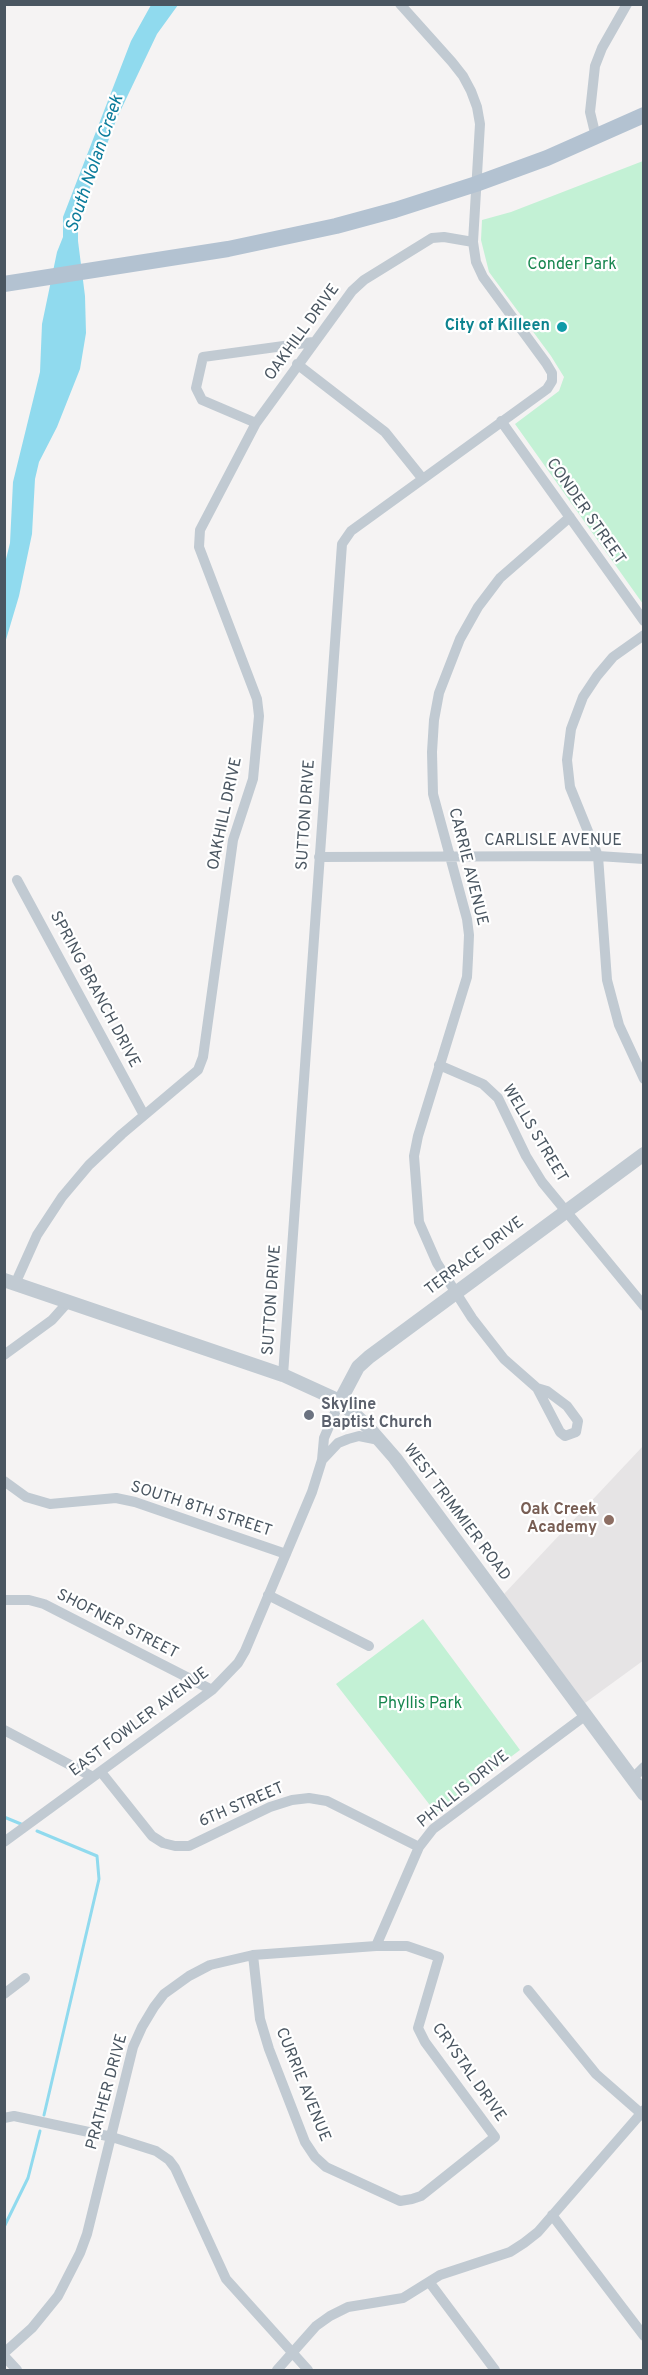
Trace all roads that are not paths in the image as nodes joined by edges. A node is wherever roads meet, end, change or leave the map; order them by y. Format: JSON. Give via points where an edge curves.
{"nodes":[{"id":1,"x":400,"y":4,"type":"edge"},
{"id":2,"x":627,"y":4,"type":"edge"},
{"id":3,"x":644,"y":115,"type":"edge"},
{"id":4,"x":596,"y":137,"type":"junction"},
{"id":5,"x":476,"y":184,"type":"junction"},
{"id":6,"x":474,"y":242,"type":"junction"},
{"id":7,"x":7,"y":284,"type":"edge"},
{"id":8,"x":313,"y":342,"type":"junction"},
{"id":9,"x":297,"y":364,"type":"junction"},
{"id":10,"x":501,"y":421,"type":"junction"},
{"id":11,"x":256,"y":423,"type":"junction"},
{"id":12,"x":422,"y":478,"type":"junction"},
{"id":13,"x":570,"y":517,"type":"junction"},
{"id":14,"x":644,"y":621,"type":"edge"},
{"id":15,"x":644,"y":635,"type":"edge"},
{"id":16,"x":598,"y":856,"type":"junction"},
{"id":17,"x":319,"y":857,"type":"junction"},
{"id":18,"x":449,"y":857,"type":"junction"},
{"id":19,"x":644,"y":859,"type":"edge"},
{"id":20,"x":17,"y":879,"type":"dead end"},
{"id":21,"x":439,"y":1065,"type":"junction"},
{"id":22,"x":644,"y":1079,"type":"edge"},
{"id":23,"x":144,"y":1114,"type":"junction"},
{"id":24,"x":644,"y":1154,"type":"edge"},
{"id":25,"x":565,"y":1211,"type":"junction"},
{"id":26,"x":10,"y":1282,"type":"edge"},
{"id":27,"x":455,"y":1292,"type":"junction"},
{"id":28,"x":69,"y":1301,"type":"junction"},
{"id":29,"x":644,"y":1306,"type":"edge"},
{"id":30,"x":4,"y":1355,"type":"edge"},
{"id":31,"x":283,"y":1375,"type":"junction"},
{"id":32,"x":537,"y":1388,"type":"junction"},
{"id":33,"x":340,"y":1401,"type":"junction"},
{"id":34,"x":379,"y":1440,"type":"junction"},
{"id":35,"x":322,"y":1461,"type":"junction"},
{"id":36,"x":4,"y":1481,"type":"edge"},
{"id":37,"x":286,"y":1554,"type":"junction"},
{"id":38,"x":268,"y":1595,"type":"junction"},
{"id":39,"x":4,"y":1600,"type":"edge"},
{"id":40,"x":369,"y":1646,"type":"dead end"},
{"id":41,"x":212,"y":1690,"type":"junction"},
{"id":42,"x":586,"y":1715,"type":"junction"},
{"id":43,"x":4,"y":1730,"type":"edge"},
{"id":44,"x":644,"y":1767,"type":"edge"},
{"id":45,"x":97,"y":1774,"type":"junction"},
{"id":46,"x":632,"y":1779,"type":"junction"},
{"id":47,"x":644,"y":1794,"type":"edge"},
{"id":48,"x":4,"y":1842,"type":"edge"},
{"id":49,"x":419,"y":1846,"type":"junction"},
{"id":50,"x":376,"y":1946,"type":"junction"},
{"id":51,"x":253,"y":1955,"type":"junction"},
{"id":52,"x":439,"y":1957,"type":"joint"},
{"id":53,"x":25,"y":1978,"type":"dead end"},
{"id":54,"x":528,"y":1990,"type":"dead end"},
{"id":55,"x":4,"y":1994,"type":"edge"},
{"id":56,"x":643,"y":2113,"type":"edge"},
{"id":57,"x":4,"y":2118,"type":"edge"},
{"id":58,"x":112,"y":2137,"type":"junction"},
{"id":59,"x":495,"y":2137,"type":"joint"},
{"id":60,"x":552,"y":2215,"type":"junction"},
{"id":61,"x":430,"y":2283,"type":"junction"},
{"id":62,"x":644,"y":2336,"type":"edge"},
{"id":63,"x":291,"y":2353,"type":"junction"},
{"id":64,"x":4,"y":2355,"type":"edge"},
{"id":65,"x":17,"y":2370,"type":"edge"},
{"id":66,"x":277,"y":2370,"type":"edge"},
{"id":67,"x":308,"y":2370,"type":"edge"},
{"id":68,"x":495,"y":2370,"type":"edge"}],
"edges":[{"from":1,"to":5,"type":"street","via":[[452,62],[471,91],[480,124]]},
{"from":2,"to":4,"type":"street","via":[[595,66],[590,112]]},
{"from":3,"to":4,"type":"main road"},
{"from":4,"to":5,"type":"main road"},
{"from":5,"to":6,"type":"street"},
{"from":5,"to":7,"type":"main road","via":[[336,226],[228,249]]},
{"from":6,"to":8,"type":"street","name":"OAKHILL DRIVE","via":[[432,238],[414,248],[352,291]]},
{"from":6,"to":10,"type":"street","name":"SUTTON DRIVE","via":[[476,262],[483,277],[552,372],[547,389]]},
{"from":8,"to":9,"type":"street","name":"OAKHILL DRIVE"},
{"from":8,"to":11,"type":"street","via":[[203,357],[196,387],[202,400]]},
{"from":9,"to":11,"type":"street","name":"OAKHILL DRIVE"},
{"from":9,"to":12,"type":"street","via":[[385,432]]},
{"from":10,"to":12,"type":"street","name":"SUTTON DRIVE"},
{"from":10,"to":13,"type":"street","name":"CONDER STREET"},
{"from":11,"to":23,"type":"street","name":"OAKHILL DRIVE","via":[[198,538],[257,699],[253,779],[233,840],[203,1057],[198,1070]]},
{"from":12,"to":17,"type":"street","name":"SUTTON DRIVE","via":[[351,531],[342,544]]},
{"from":13,"to":14,"type":"street","name":"CONDER STREET"},
{"from":13,"to":18,"type":"street","name":"CARRIE AVENUE","via":[[500,578],[478,607],[448,664],[434,720],[432,774]]},
{"from":15,"to":16,"type":"street","via":[[613,657],[597,676],[582,697],[571,729],[567,760],[570,787]]},
{"from":16,"to":18,"type":"street","name":"CARLISLE AVENUE"},
{"from":16,"to":19,"type":"street","name":"CARLISLE AVENUE"},
{"from":16,"to":22,"type":"street","via":[[607,980],[619,1025]]},
{"from":17,"to":18,"type":"street","name":"CARLISLE AVENUE"},
{"from":17,"to":31,"type":"street","name":"SUTTON DRIVE"},
{"from":18,"to":21,"type":"street","name":"CARRIE AVENUE","via":[[470,934],[466,976]]},
{"from":20,"to":23,"type":"street","name":"SPRING BRANCH DRIVE"},
{"from":21,"to":25,"type":"street","name":"WELLS STREET","via":[[483,1084],[498,1098],[526,1156]]},
{"from":21,"to":27,"type":"street","name":"CARRIE AVENUE","via":[[418,1136],[414,1179],[419,1222]]},
{"from":23,"to":26,"type":"street","name":"OAKHILL DRIVE","via":[[89,1165],[60,1199]]},
{"from":24,"to":25,"type":"street","name":"TERRACE DRIVE"},
{"from":25,"to":27,"type":"street","name":"TERRACE DRIVE"},
{"from":25,"to":29,"type":"street","name":"WELLS STREET"},
{"from":26,"to":28,"type":"street","name":"WEST TRIMMIER ROAD"},
{"from":27,"to":32,"type":"street","name":"CARRIE AVENUE","via":[[504,1359]]},
{"from":27,"to":33,"type":"street","name":"TERRACE DRIVE","via":[[358,1367]]},
{"from":28,"to":30,"type":"street","via":[[52,1320]]},
{"from":28,"to":31,"type":"street","name":"WEST TRIMMIER ROAD"},
{"from":31,"to":33,"type":"street","name":"WEST TRIMMIER ROAD"},
{"from":32,"to":32,"type":"street","via":[[567,1406],[578,1421],[576,1432],[565,1436],[560,1432]]},
{"from":33,"to":34,"type":"street","name":"WEST TRIMMIER ROAD"},
{"from":33,"to":35,"type":"street","name":"EAST FOWLER AVENUE","via":[[324,1438]]},
{"from":34,"to":35,"type":"street","via":[[359,1436],[348,1439],[338,1443]]},
{"from":34,"to":42,"type":"street","name":"WEST TRIMMIER ROAD"},
{"from":35,"to":37,"type":"street","name":"EAST FOWLER AVENUE"},
{"from":36,"to":37,"type":"street","name":"SOUTH 8TH STREET","via":[[26,1497],[50,1504],[116,1498],[135,1502]]},
{"from":37,"to":38,"type":"street","name":"EAST FOWLER AVENUE"},
{"from":38,"to":40,"type":"street"},
{"from":38,"to":41,"type":"street","name":"EAST FOWLER AVENUE","via":[[238,1663]]},
{"from":39,"to":41,"type":"street","name":"SHOFNER STREET","via":[[44,1604]]},
{"from":41,"to":45,"type":"street","name":"EAST FOWLER AVENUE"},
{"from":42,"to":46,"type":"street","name":"WEST TRIMMIER ROAD"},
{"from":42,"to":49,"type":"street","name":"PHYLLIS DRIVE","via":[[433,1829]]},
{"from":43,"to":45,"type":"street"},
{"from":44,"to":46,"type":"street"},
{"from":45,"to":48,"type":"street","name":"EAST FOWLER AVENUE"},
{"from":45,"to":49,"type":"street","name":"6TH STREET","via":[[152,1836],[175,1846],[189,1846],[270,1807],[309,1798],[327,1801]]},
{"from":46,"to":47,"type":"street","name":"WEST TRIMMIER ROAD"},
{"from":49,"to":50,"type":"street","name":"PHYLLIS DRIVE"},
{"from":50,"to":51,"type":"street","name":"PRATHER DRIVE"},
{"from":50,"to":52,"type":"street","name":"PRATHER DRIVE","via":[[407,1946]]},
{"from":51,"to":58,"type":"street","name":"PRATHER DRIVE","via":[[210,1965],[164,1994],[134,2048]]},
{"from":51,"to":59,"type":"street","name":"CURRIE AVENUE","via":[[260,2019],[269,2049],[306,2142],[327,2167],[400,2201],[412,2199]]},
{"from":52,"to":59,"type":"street","name":"CRYSTAL DRIVE","via":[[418,2028]]},
{"from":53,"to":55,"type":"street"},
{"from":54,"to":56,"type":"street","via":[[596,2074]]},
{"from":56,"to":60,"type":"street"},
{"from":57,"to":58,"type":"street","via":[[14,2116]]},
{"from":58,"to":63,"type":"street","via":[[156,2151],[169,2160],[226,2279]]},
{"from":58,"to":64,"type":"street","name":"PRATHER DRIVE","via":[[87,2235],[68,2279],[45,2313]]},
{"from":60,"to":61,"type":"street","via":[[538,2232],[510,2252],[450,2271]]},
{"from":60,"to":62,"type":"street"},
{"from":61,"to":63,"type":"street","via":[[403,2298],[348,2307],[330,2316]]},
{"from":61,"to":68,"type":"street"},
{"from":63,"to":66,"type":"street"},
{"from":63,"to":67,"type":"street"},
{"from":64,"to":65,"type":"street"}]}
